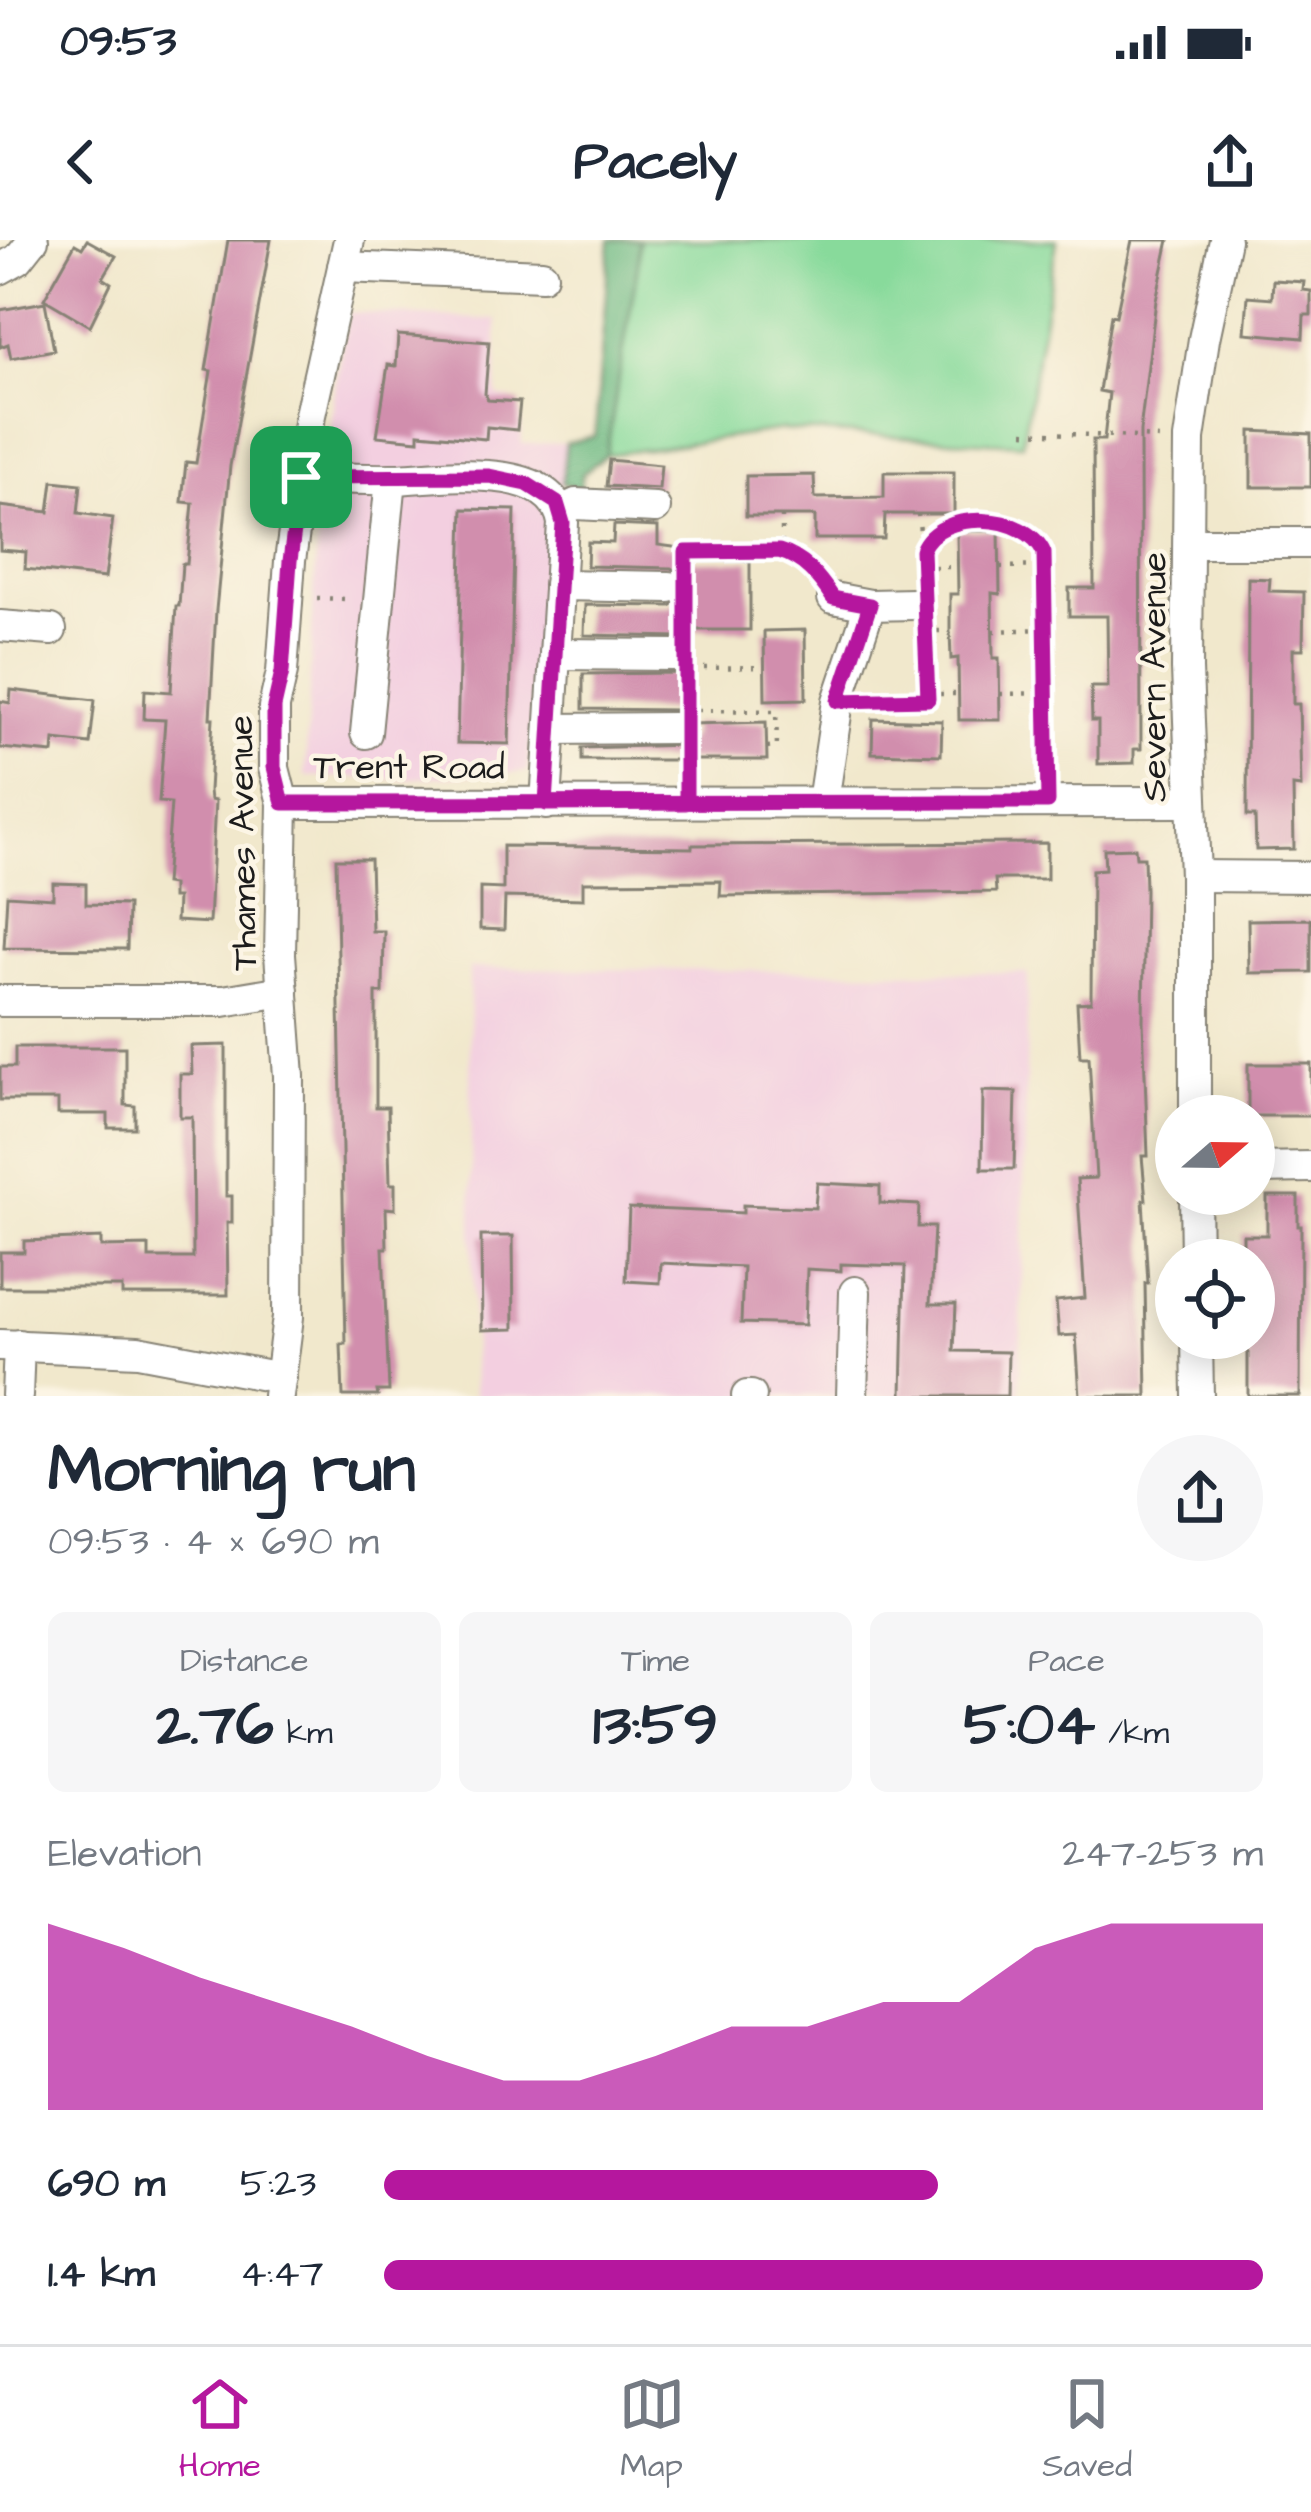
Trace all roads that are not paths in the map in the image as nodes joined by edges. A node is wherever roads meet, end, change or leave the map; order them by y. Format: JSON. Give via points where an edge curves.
{"nodes":[{"id":1,"x":33,"y":240,"type":"edge"},
{"id":2,"x":1226,"y":240,"type":"edge"},
{"id":3,"x":346,"y":254,"type":"edge"},
{"id":4,"x":0,"y":269,"type":"edge"},
{"id":5,"x":542,"y":275,"type":"dead end"},
{"id":6,"x":301,"y":477,"type":"junction"},
{"id":7,"x":391,"y":479,"type":"junction"},
{"id":8,"x":655,"y":508,"type":"dead end"},
{"id":9,"x":561,"y":511,"type":"junction"},
{"id":10,"x":1190,"y":543,"type":"junction"},
{"id":11,"x":1311,"y":543,"type":"edge"},
{"id":12,"x":678,"y":578,"type":"road end"},
{"id":13,"x":560,"y":585,"type":"junction"},
{"id":14,"x":833,"y":598,"type":"road end"},
{"id":15,"x":870,"y":605,"type":"junction"},
{"id":16,"x":922,"y":609,"type":"road end"},
{"id":17,"x":0,"y":626,"type":"edge"},
{"id":18,"x":52,"y":630,"type":"dead end"},
{"id":19,"x":556,"y":654,"type":"junction"},
{"id":20,"x":681,"y":662,"type":"road end"},
{"id":21,"x":680,"y":719,"type":"road end"},
{"id":22,"x":551,"y":729,"type":"junction"},
{"id":23,"x":366,"y":733,"type":"dead end"},
{"id":24,"x":823,"y":802,"type":"junction"},
{"id":25,"x":1190,"y":802,"type":"junction"},
{"id":26,"x":283,"y":803,"type":"junction"},
{"id":27,"x":546,"y":804,"type":"junction"},
{"id":28,"x":1195,"y":877,"type":"junction"},
{"id":29,"x":1311,"y":877,"type":"edge"},
{"id":30,"x":284,"y":992,"type":"junction"},
{"id":31,"x":0,"y":1001,"type":"edge"},
{"id":32,"x":1195,"y":1095,"type":"edge"},
{"id":33,"x":1311,"y":1167,"type":"edge"},
{"id":34,"x":1275,"y":1168,"type":"edge"},
{"id":35,"x":855,"y":1292,"type":"dead end"},
{"id":36,"x":10,"y":1345,"type":"edge"},
{"id":37,"x":1197,"y":1359,"type":"edge"},
{"id":38,"x":280,"y":1387,"type":"edge"},
{"id":39,"x":17,"y":1396,"type":"edge"},
{"id":40,"x":852,"y":1396,"type":"edge"},
{"id":41,"x":1198,"y":1396,"type":"edge"}],
"edges":[{"from":1,"to":4,"type":"street"},
{"from":2,"to":10,"type":"street","name":"Severn Avenue","via":[[1189,439]]},
{"from":3,"to":5,"type":"street"},
{"from":3,"to":6,"type":"street","name":"Thames Avenue"},
{"from":6,"to":7,"type":"street"},
{"from":6,"to":26,"type":"street","name":"Thames Avenue","via":[[274,707]]},
{"from":7,"to":9,"type":"street","via":[[510,478],[546,494]]},
{"from":7,"to":23,"type":"street"},
{"from":8,"to":9,"type":"street","via":[[576,504]]},
{"from":9,"to":13,"type":"street"},
{"from":10,"to":11,"type":"street"},
{"from":10,"to":25,"type":"street","name":"Severn Avenue"},
{"from":12,"to":13,"type":"street"},
{"from":13,"to":19,"type":"street"},
{"from":14,"to":15,"type":"street"},
{"from":15,"to":16,"type":"street"},
{"from":15,"to":24,"type":"street","via":[[838,701]]},
{"from":17,"to":18,"type":"street"},
{"from":19,"to":20,"type":"street"},
{"from":19,"to":22,"type":"street"},
{"from":21,"to":22,"type":"street"},
{"from":22,"to":27,"type":"street"},
{"from":24,"to":25,"type":"street","name":"Trent Road"},
{"from":24,"to":27,"type":"street","name":"Trent Road"},
{"from":25,"to":28,"type":"street","name":"Severn Avenue"},
{"from":26,"to":27,"type":"street","name":"Trent Road"},
{"from":26,"to":30,"type":"street","name":"Thames Avenue"},
{"from":28,"to":29,"type":"street"},
{"from":28,"to":32,"type":"street","name":"Severn Avenue"},
{"from":30,"to":31,"type":"street","via":[[224,1001]]},
{"from":30,"to":38,"type":"street","name":"Thames Avenue","via":[[289,1279]]},
{"from":33,"to":34,"type":"street"},
{"from":35,"to":40,"type":"street"},
{"from":36,"to":38,"type":"street","name":"Thames Avenue","via":[[160,1354]]},
{"from":36,"to":39,"type":"street","name":"Thames Avenue"},
{"from":37,"to":41,"type":"street"}]}
